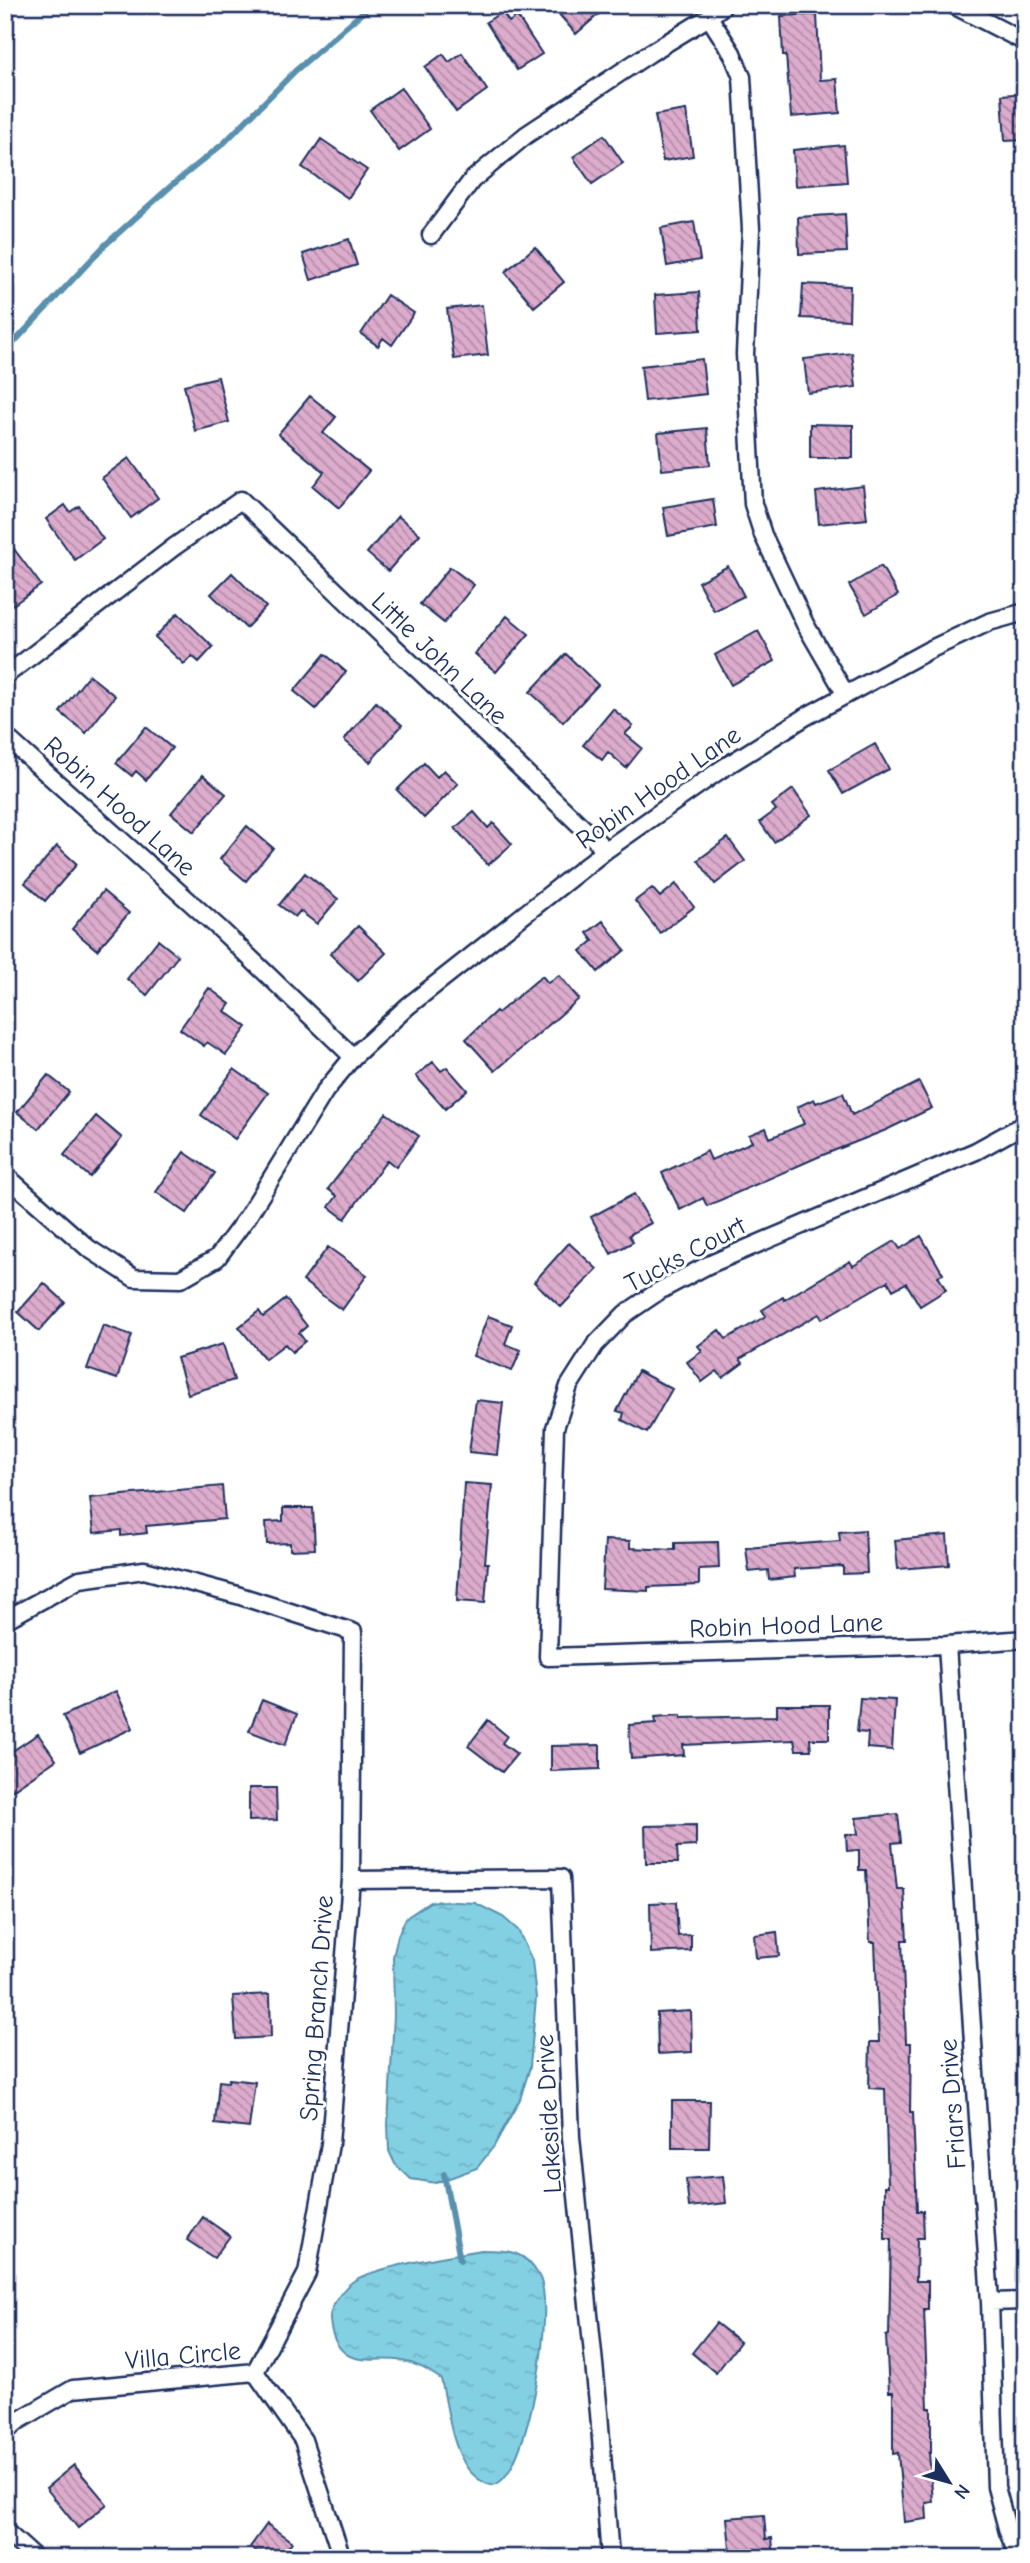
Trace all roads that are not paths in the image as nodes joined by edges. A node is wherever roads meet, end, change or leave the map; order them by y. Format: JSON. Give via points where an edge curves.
{"nodes":[{"id":1,"x":724,"y":5,"type":"edge"},
{"id":2,"x":953,"y":5,"type":"edge"},
{"id":3,"x":709,"y":17,"type":"junction"},
{"id":4,"x":1025,"y":42,"type":"edge"},
{"id":5,"x":431,"y":235,"type":"dead end"},
{"id":6,"x":1025,"y":611,"type":"edge"},
{"id":7,"x":5,"y":676,"type":"edge"},
{"id":8,"x":846,"y":695,"type":"junction"},
{"id":9,"x":5,"y":736,"type":"edge"},
{"id":10,"x":606,"y":850,"type":"junction"},
{"id":11,"x":353,"y":1057,"type":"junction"},
{"id":12,"x":1025,"y":1124,"type":"edge"},
{"id":13,"x":5,"y":1175,"type":"edge"},
{"id":14,"x":5,"y":1620,"type":"edge"},
{"id":15,"x":1025,"y":1639,"type":"edge"},
{"id":16,"x":947,"y":1644,"type":"junction"},
{"id":17,"x":548,"y":1657,"type":"joint"},
{"id":18,"x":351,"y":1880,"type":"junction"},
{"id":19,"x":1025,"y":2301,"type":"edge"},
{"id":20,"x":990,"y":2302,"type":"junction"},
{"id":21,"x":255,"y":2372,"type":"junction"},
{"id":22,"x":5,"y":2432,"type":"edge"},
{"id":23,"x":5,"y":2531,"type":"edge"},
{"id":24,"x":35,"y":2558,"type":"edge"},
{"id":25,"x":342,"y":2558,"type":"edge"},
{"id":26,"x":610,"y":2558,"type":"edge"},
{"id":27,"x":1019,"y":2558,"type":"edge"}],
"edges":[{"from":1,"to":3,"type":"street"},
{"from":2,"to":4,"type":"street"},
{"from":3,"to":5,"type":"street","via":[[526,135],[472,180]]},
{"from":3,"to":8,"type":"street","via":[[742,77],[751,229],[745,354],[753,504],[763,536],[805,624]]},
{"from":6,"to":8,"type":"street","name":"Robin Hood Lane","via":[[929,650]]},
{"from":7,"to":10,"type":"street","name":"Little John Lane","via":[[241,500]]},
{"from":8,"to":10,"type":"street","name":"Robin Hood Lane","via":[[720,770]]},
{"from":9,"to":11,"type":"street","name":"Robin Hood Lane","via":[[220,929]]},
{"from":10,"to":11,"type":"street","name":"Robin Hood Lane","via":[[408,1006]]},
{"from":11,"to":13,"type":"street","name":"Robin Hood Lane","via":[[325,1091],[217,1258],[180,1279],[134,1278],[88,1248]]},
{"from":12,"to":17,"type":"street","name":"Tucks Court","via":[[976,1151],[708,1265],[625,1314],[595,1345],[569,1386],[555,1428]]},
{"from":14,"to":18,"type":"street","name":"Spring Branch Drive","via":[[80,1579],[144,1570],[353,1632]]},
{"from":15,"to":16,"type":"street","name":"Robin Hood Lane"},
{"from":16,"to":17,"type":"street","name":"Robin Hood Lane"},
{"from":16,"to":20,"type":"street","name":"Friars Drive"},
{"from":18,"to":21,"type":"street","name":"Spring Branch Drive","via":[[330,2144],[307,2273]]},
{"from":18,"to":26,"type":"street","name":"Lakeside Drive","via":[[561,1878],[571,2137]]},
{"from":19,"to":20,"type":"street"},
{"from":20,"to":27,"type":"street","name":"Friars Drive","via":[[996,2487]]},
{"from":21,"to":22,"type":"street","name":"Villa Circle","via":[[73,2389]]},
{"from":21,"to":25,"type":"street","name":"Villa Circle","via":[[303,2440]]},
{"from":23,"to":24,"type":"street"}]}
